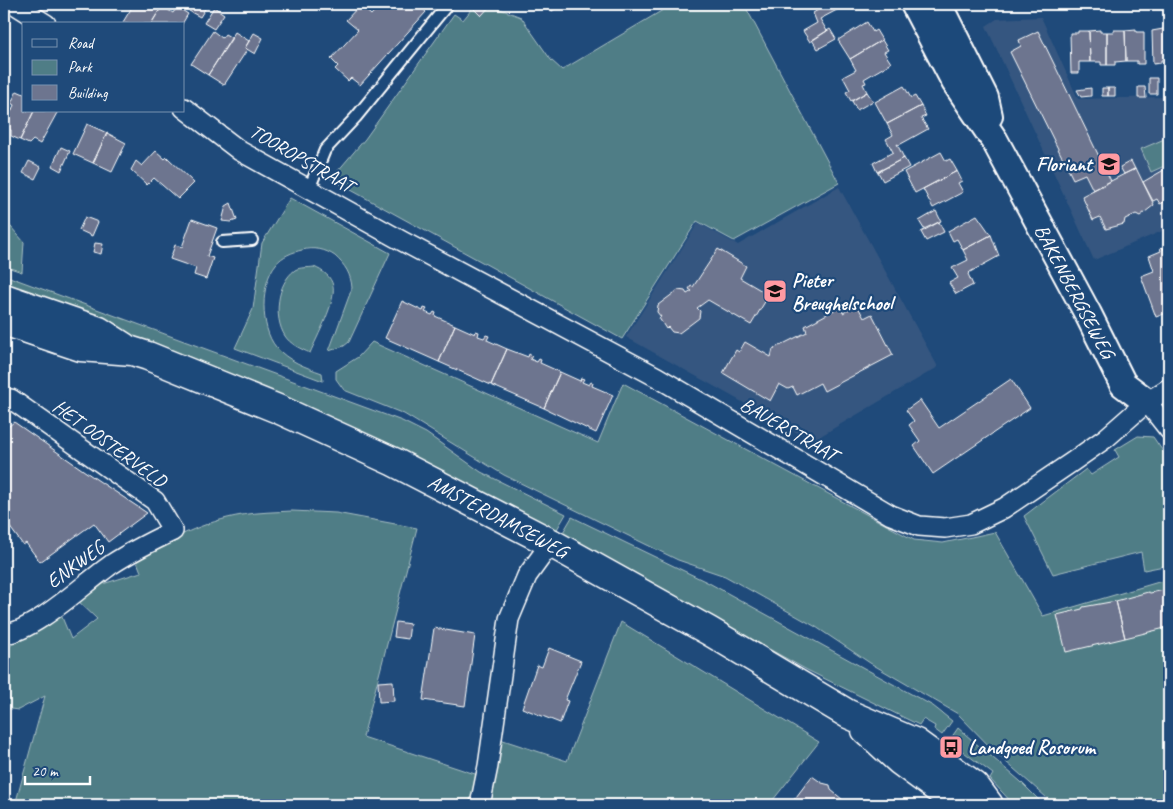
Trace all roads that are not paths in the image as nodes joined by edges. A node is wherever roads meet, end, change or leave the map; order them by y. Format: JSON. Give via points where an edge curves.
{"nodes":[{"id":1,"x":448,"y":4,"type":"edge"},
{"id":2,"x":932,"y":6,"type":"edge"},
{"id":3,"x":11,"y":7,"type":"edge"},
{"id":4,"x":42,"y":22,"type":"edge"},
{"id":5,"x":185,"y":109,"type":"edge"},
{"id":6,"x":309,"y":188,"type":"junction"},
{"id":7,"x":252,"y":240,"type":"dead end"},
{"id":8,"x":402,"y":241,"type":"joint"},
{"id":9,"x":222,"y":242,"type":"dead end"},
{"id":10,"x":4,"y":298,"type":"edge"},
{"id":11,"x":4,"y":320,"type":"edge"},
{"id":12,"x":132,"y":351,"type":"junction"},
{"id":13,"x":1169,"y":388,"type":"edge"},
{"id":14,"x":11,"y":399,"type":"dead end"},
{"id":15,"x":1148,"y":402,"type":"junction"},
{"id":16,"x":1169,"y":430,"type":"edge"},
{"id":17,"x":173,"y":531,"type":"joint"},
{"id":18,"x":550,"y":543,"type":"junction"},
{"id":19,"x":4,"y":634,"type":"edge"},
{"id":20,"x":848,"y":714,"type":"junction"},
{"id":21,"x":480,"y":805,"type":"edge"},
{"id":22,"x":960,"y":805,"type":"edge"},
{"id":23,"x":989,"y":805,"type":"edge"}],
"edges":[{"from":1,"to":6,"type":"lane","via":[[325,150]]},
{"from":2,"to":15,"type":"street","name":"BAKENBERGSEWEG","via":[[985,98],[995,141],[1123,384]]},
{"from":3,"to":4,"type":"street"},
{"from":5,"to":6,"type":"street","name":"TOOROPSTRAAT","via":[[240,151]]},
{"from":6,"to":8,"type":"street","name":"TOOROPSTRAAT"},
{"from":7,"to":9,"type":"lane"},
{"from":8,"to":15,"type":"street","name":"BAUERSTRAAT","via":[[657,377],[891,515],[919,526],[945,528],[971,524],[1004,508],[1106,438]]},
{"from":10,"to":12,"type":"main road","name":"AMSTERDAMSEWEG","via":[[99,331]]},
{"from":11,"to":12,"type":"main road","name":"AMSTERDAMSEWEG","via":[[81,347]]},
{"from":12,"to":18,"type":"main road","name":"AMSTERDAMSEWEG","via":[[394,462]]},
{"from":13,"to":15,"type":"street","name":"BAUERSTRAAT"},
{"from":14,"to":17,"type":"street","name":"HET OOSTERVELD","via":[[155,501]]},
{"from":15,"to":16,"type":"street","name":"BAKENBERGSEWEG"},
{"from":17,"to":19,"type":"street","name":"ENKWEG","via":[[113,564],[23,629]]},
{"from":18,"to":20,"type":"main road","name":"AMSTERDAMSEWEG","via":[[709,631]]},
{"from":18,"to":21,"type":"street","via":[[527,576],[509,619]]},
{"from":20,"to":22,"type":"main road","name":"AMSTERDAMSEWEG","via":[[900,761]]},
{"from":20,"to":23,"type":"main road","name":"AMSTERDAMSEWEG","via":[[916,743],[975,786]]}]}
